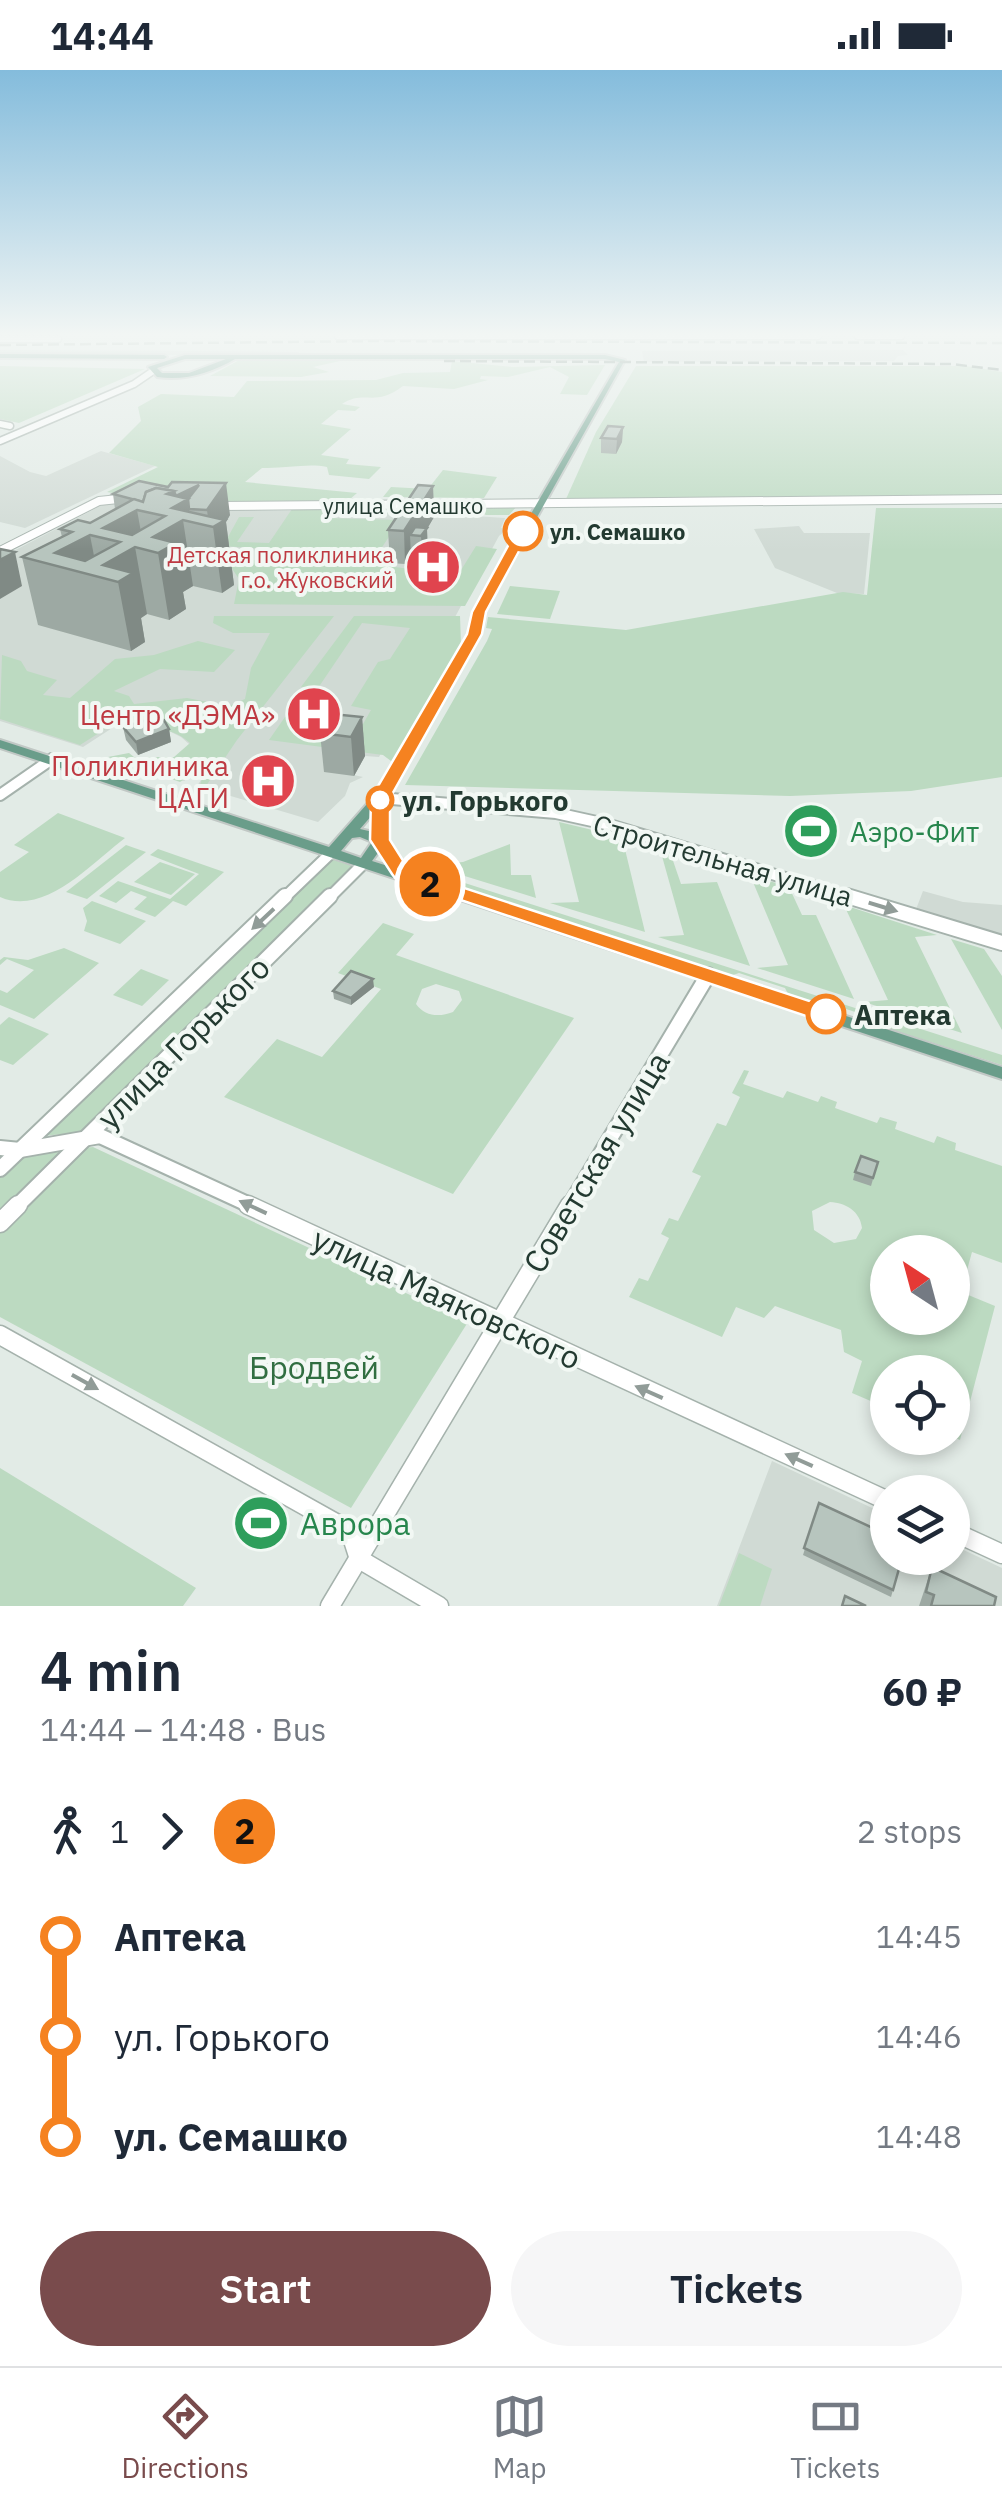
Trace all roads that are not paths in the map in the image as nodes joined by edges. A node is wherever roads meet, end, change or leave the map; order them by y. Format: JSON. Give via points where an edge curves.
{"nodes":[{"id":1,"x":78,"y":408,"type":"edge"},
{"id":2,"x":596,"y":408,"type":"edge"},
{"id":3,"x":0,"y":424,"type":"edge"},
{"id":4,"x":10,"y":426,"type":"dead end"},
{"id":5,"x":0,"y":441,"type":"edge"},
{"id":6,"x":1002,"y":499,"type":"edge"},
{"id":7,"x":138,"y":500,"type":"edge"},
{"id":8,"x":537,"y":505,"type":"junction"},
{"id":9,"x":212,"y":506,"type":"edge"},
{"id":10,"x":0,"y":551,"type":"edge"},
{"id":11,"x":0,"y":744,"type":"edge"},
{"id":12,"x":52,"y":760,"type":"junction"},
{"id":13,"x":0,"y":796,"type":"edge"},
{"id":14,"x":380,"y":798,"type":"junction"},
{"id":15,"x":349,"y":834,"type":"junction"},
{"id":16,"x":380,"y":840,"type":"junction"},
{"id":17,"x":333,"y":852,"type":"junction"},
{"id":18,"x":365,"y":862,"type":"junction"},
{"id":19,"x":402,"y":874,"type":"junction"},
{"id":20,"x":1002,"y":943,"type":"edge"},
{"id":21,"x":708,"y":976,"type":"junction"},
{"id":22,"x":1002,"y":1072,"type":"edge"},
{"id":23,"x":83,"y":1140,"type":"junction"},
{"id":24,"x":0,"y":1148,"type":"edge"},
{"id":25,"x":20,"y":1150,"type":"junction"},
{"id":26,"x":0,"y":1169,"type":"edge"},
{"id":27,"x":0,"y":1222,"type":"edge"},
{"id":28,"x":500,"y":1322,"type":"junction"},
{"id":29,"x":0,"y":1335,"type":"edge"},
{"id":30,"x":870,"y":1493,"type":"edge"},
{"id":31,"x":970,"y":1539,"type":"edge"},
{"id":32,"x":1002,"y":1554,"type":"edge"},
{"id":33,"x":359,"y":1559,"type":"junction"},
{"id":34,"x":330,"y":1606,"type":"edge"},
{"id":35,"x":439,"y":1606,"type":"edge"}],
"edges":[{"from":1,"to":5,"type":"street"},
{"from":2,"to":8,"type":"main road"},
{"from":3,"to":4,"type":"street"},
{"from":6,"to":8,"type":"street","name":"улица Семашко"},
{"from":7,"to":10,"type":"street","via":[[105,499]]},
{"from":8,"to":9,"type":"street","name":"улица Семашко"},
{"from":8,"to":14,"type":"main road","via":[[479,612],[474,634]]},
{"from":11,"to":12,"type":"main road"},
{"from":12,"to":13,"type":"street"},
{"from":12,"to":17,"type":"main road"},
{"from":14,"to":15,"type":"main road"},
{"from":14,"to":16,"type":"main road"},
{"from":14,"to":20,"type":"street","name":"Строительная улица","one_way":true,"via":[[556,813],[606,824]]},
{"from":15,"to":16,"type":"main road","via":[[366,832]]},
{"from":15,"to":17,"type":"main road"},
{"from":16,"to":18,"type":"main road"},
{"from":16,"to":19,"type":"main road"},
{"from":17,"to":18,"type":"main road"},
{"from":17,"to":25,"type":"street","name":"улица Горького","one_way":true},
{"from":18,"to":19,"type":"main road"},
{"from":18,"to":23,"type":"street","name":"улица Горького"},
{"from":19,"to":21,"type":"main road"},
{"from":21,"to":22,"type":"main road"},
{"from":21,"to":28,"type":"street","name":"Советская улица"},
{"from":23,"to":25,"type":"street","name":"улица Маяковского"},
{"from":23,"to":27,"type":"street","name":"улица Горького"},
{"from":28,"to":23,"type":"street","name":"улица Маяковского","one_way":true,"via":[[100,1136]]},
{"from":24,"to":25,"type":"street","name":"улица Маяковского"},
{"from":25,"to":26,"type":"street","name":"улица Горького"},
{"from":30,"to":28,"type":"street","name":"улица Маяковского","one_way":true},
{"from":28,"to":33,"type":"street","name":"Советская улица"},
{"from":29,"to":33,"type":"street","one_way":true,"via":[[350,1531]]},
{"from":31,"to":32,"type":"street"},
{"from":33,"to":34,"type":"street","name":"Советская улица"},
{"from":33,"to":35,"type":"street"}]}
